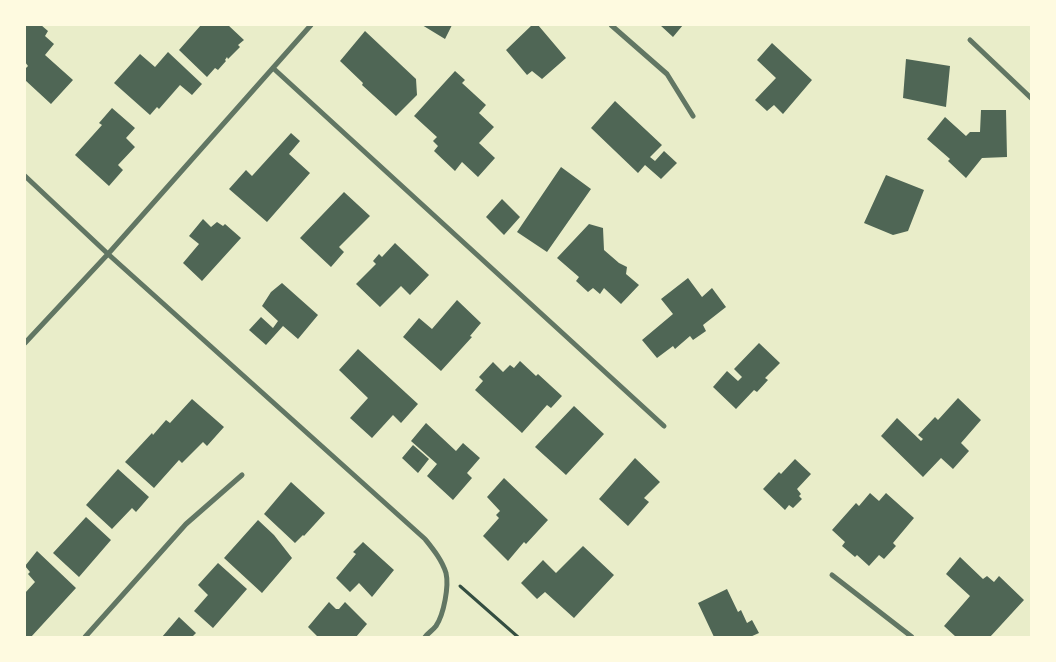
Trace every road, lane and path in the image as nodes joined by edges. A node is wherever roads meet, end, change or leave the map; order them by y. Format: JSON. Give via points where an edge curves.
{"nodes":[{"id":1,"x":311,"y":25,"type":"edge"},
{"id":2,"x":611,"y":25,"type":"edge"},
{"id":3,"x":970,"y":40,"type":"dead end"},
{"id":4,"x":273,"y":68,"type":"junction"},
{"id":5,"x":1031,"y":98,"type":"edge"},
{"id":6,"x":693,"y":116,"type":"dead end"},
{"id":7,"x":25,"y":176,"type":"edge"},
{"id":8,"x":108,"y":254,"type":"junction"},
{"id":9,"x":25,"y":343,"type":"edge"},
{"id":10,"x":664,"y":426,"type":"dead end"},
{"id":11,"x":242,"y":475,"type":"dead end"},
{"id":12,"x":446,"y":574,"type":"junction"},
{"id":13,"x":832,"y":575,"type":"dead end"},
{"id":14,"x":85,"y":637,"type":"edge"},
{"id":15,"x":424,"y":637,"type":"edge"},
{"id":16,"x":518,"y":637,"type":"edge"},
{"id":17,"x":912,"y":637,"type":"edge"}],
"edges":[{"from":1,"to":4,"type":"street"},
{"from":2,"to":6,"type":"street","via":[[667,74]]},
{"from":3,"to":5,"type":"street"},
{"from":4,"to":8,"type":"street"},
{"from":4,"to":10,"type":"street"},
{"from":7,"to":8,"type":"street"},
{"from":8,"to":9,"type":"street"},
{"from":8,"to":12,"type":"street","via":[[425,539]]},
{"from":11,"to":14,"type":"street","via":[[186,524]]},
{"from":12,"to":15,"type":"street","via":[[442,613],[436,626]]},
{"from":12,"to":16,"type":"path"},
{"from":13,"to":17,"type":"street"}]}
